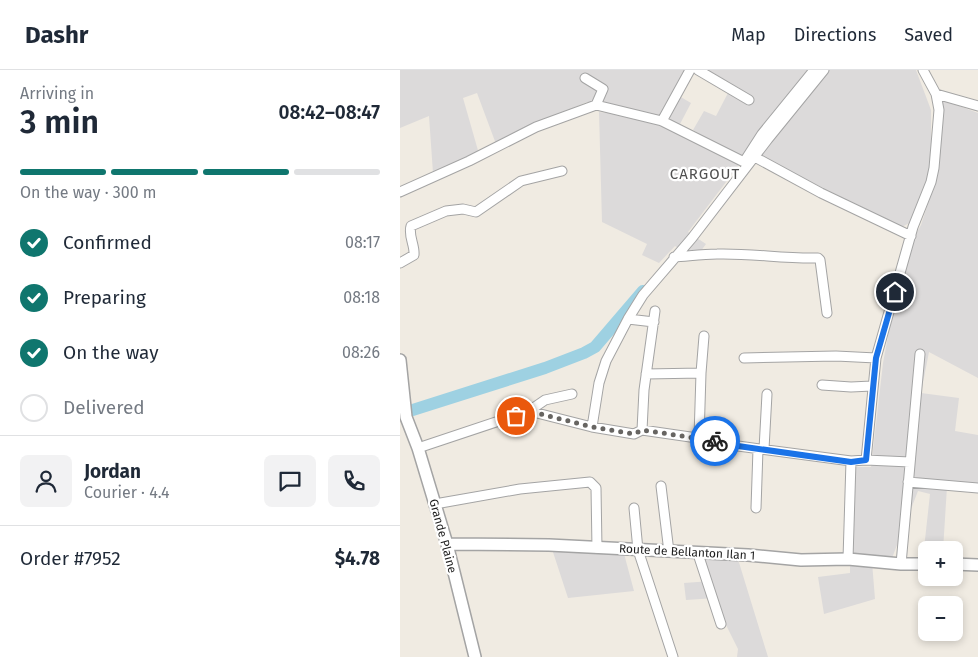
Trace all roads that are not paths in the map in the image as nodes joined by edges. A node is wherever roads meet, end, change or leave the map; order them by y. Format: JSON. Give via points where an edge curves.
{"nodes":[{"id":1,"x":690,"y":70,"type":"edge"},
{"id":2,"x":698,"y":70,"type":"edge"},
{"id":3,"x":814,"y":70,"type":"edge"},
{"id":4,"x":824,"y":70,"type":"edge"},
{"id":5,"x":923,"y":70,"type":"edge"},
{"id":6,"x":584,"y":78,"type":"dead end"},
{"id":7,"x":936,"y":94,"type":"junction"},
{"id":8,"x":749,"y":100,"type":"dead end"},
{"id":9,"x":596,"y":105,"type":"junction"},
{"id":10,"x":978,"y":106,"type":"edge"},
{"id":11,"x":662,"y":121,"type":"junction"},
{"id":12,"x":765,"y":136,"type":"junction"},
{"id":13,"x":751,"y":155,"type":"junction"},
{"id":14,"x":562,"y":171,"type":"dead end"},
{"id":15,"x":400,"y":192,"type":"edge"},
{"id":16,"x":911,"y":236,"type":"junction"},
{"id":17,"x":674,"y":257,"type":"junction"},
{"id":18,"x":400,"y":263,"type":"edge"},
{"id":19,"x":656,"y":310,"type":"dead end"},
{"id":20,"x":827,"y":312,"type":"dead end"},
{"id":21,"x":628,"y":319,"type":"junction"},
{"id":22,"x":654,"y":322,"type":"junction"},
{"id":23,"x":704,"y":336,"type":"dead end"},
{"id":24,"x":920,"y":354,"type":"dead end"},
{"id":25,"x":744,"y":358,"type":"dead end"},
{"id":26,"x":876,"y":358,"type":"junction"},
{"id":27,"x":400,"y":360,"type":"edge"},
{"id":28,"x":701,"y":373,"type":"junction"},
{"id":29,"x":646,"y":374,"type":"junction"},
{"id":30,"x":822,"y":385,"type":"dead end"},
{"id":31,"x":872,"y":386,"type":"junction"},
{"id":32,"x":572,"y":394,"type":"dead end"},
{"id":33,"x":767,"y":394,"type":"dead end"},
{"id":34,"x":529,"y":411,"type":"junction"},
{"id":35,"x":592,"y":427,"type":"junction"},
{"id":36,"x":642,"y":430,"type":"junction"},
{"id":37,"x":699,"y":438,"type":"junction"},
{"id":38,"x":418,"y":448,"type":"junction"},
{"id":39,"x":761,"y":449,"type":"junction"},
{"id":40,"x":866,"y":460,"type":"junction"},
{"id":41,"x":851,"y":462,"type":"junction"},
{"id":42,"x":910,"y":462,"type":"junction"},
{"id":43,"x":908,"y":482,"type":"junction"},
{"id":44,"x":661,"y":486,"type":"dead end"},
{"id":45,"x":978,"y":488,"type":"edge"},
{"id":46,"x":435,"y":504,"type":"junction"},
{"id":47,"x":634,"y":508,"type":"dead end"},
{"id":48,"x":756,"y":508,"type":"dead end"},
{"id":49,"x":447,"y":544,"type":"junction"},
{"id":50,"x":597,"y":548,"type":"junction"},
{"id":51,"x":638,"y":550,"type":"junction"},
{"id":52,"x":669,"y":552,"type":"junction"},
{"id":53,"x":698,"y":554,"type":"junction"},
{"id":54,"x":848,"y":559,"type":"junction"},
{"id":55,"x":901,"y":564,"type":"junction"},
{"id":56,"x":918,"y":564,"type":"edge"},
{"id":57,"x":963,"y":564,"type":"edge"},
{"id":58,"x":978,"y":565,"type":"edge"},
{"id":59,"x":721,"y":624,"type":"dead end"},
{"id":60,"x":475,"y":657,"type":"edge"},
{"id":61,"x":674,"y":657,"type":"edge"}],
"edges":[{"from":1,"to":11,"type":"street"},
{"from":2,"to":8,"type":"street"},
{"from":3,"to":12,"type":"street"},
{"from":4,"to":12,"type":"street"},
{"from":5,"to":7,"type":"street"},
{"from":6,"to":9,"type":"street","via":[[603,90]]},
{"from":7,"to":10,"type":"street"},
{"from":7,"to":16,"type":"street","via":[[939,110],[934,168]]},
{"from":9,"to":11,"type":"street"},
{"from":9,"to":15,"type":"street","via":[[536,127]]},
{"from":11,"to":13,"type":"street","via":[[744,162]]},
{"from":12,"to":13,"type":"street"},
{"from":13,"to":16,"type":"street"},
{"from":13,"to":17,"type":"street","via":[[698,230]]},
{"from":14,"to":18,"type":"street","via":[[520,181],[476,212],[463,209],[446,211],[411,226],[414,255]]},
{"from":16,"to":26,"type":"street"},
{"from":17,"to":20,"type":"street","via":[[717,254],[818,258]]},
{"from":17,"to":21,"type":"street"},
{"from":19,"to":22,"type":"street"},
{"from":21,"to":22,"type":"street"},
{"from":21,"to":35,"type":"street","via":[[599,383]]},
{"from":22,"to":29,"type":"street"},
{"from":23,"to":28,"type":"street"},
{"from":24,"to":42,"type":"street"},
{"from":25,"to":26,"type":"street"},
{"from":26,"to":31,"type":"street"},
{"from":27,"to":38,"type":"street","name":"Grande Plaine","via":[[406,413]]},
{"from":28,"to":29,"type":"street"},
{"from":28,"to":37,"type":"street"},
{"from":29,"to":36,"type":"street"},
{"from":30,"to":31,"type":"street"},
{"from":31,"to":40,"type":"street"},
{"from":32,"to":34,"type":"street","via":[[545,400]]},
{"from":33,"to":39,"type":"street"},
{"from":34,"to":35,"type":"street"},
{"from":34,"to":38,"type":"street"},
{"from":35,"to":36,"type":"street","via":[[634,434]]},
{"from":36,"to":37,"type":"street"},
{"from":37,"to":39,"type":"street"},
{"from":38,"to":46,"type":"street","name":"Grande Plaine"},
{"from":39,"to":41,"type":"street"},
{"from":39,"to":48,"type":"street"},
{"from":40,"to":41,"type":"street"},
{"from":40,"to":42,"type":"street"},
{"from":41,"to":54,"type":"street"},
{"from":42,"to":43,"type":"street"},
{"from":43,"to":45,"type":"street"},
{"from":43,"to":55,"type":"street"},
{"from":44,"to":52,"type":"street"},
{"from":46,"to":49,"type":"street","name":"Grande Plaine"},
{"from":46,"to":50,"type":"street","via":[[590,482],[596,488]]},
{"from":47,"to":51,"type":"street"},
{"from":49,"to":50,"type":"street","name":"Route de Bellanton Ilan 1"},
{"from":49,"to":60,"type":"street","name":"Grande Plaine"},
{"from":50,"to":51,"type":"street","name":"Route de Bellanton Ilan 1"},
{"from":51,"to":52,"type":"street","name":"Route de Bellanton Ilan 1"},
{"from":51,"to":61,"type":"street"},
{"from":52,"to":53,"type":"street","name":"Route de Bellanton Ilan 1"},
{"from":53,"to":54,"type":"street","name":"Route de Bellanton Ilan 1","via":[[801,560]]},
{"from":53,"to":59,"type":"street"},
{"from":54,"to":55,"type":"street","name":"Route de Bellanton Ilan 1"},
{"from":55,"to":56,"type":"street","name":"Route de Bellanton Ilan 1"},
{"from":57,"to":58,"type":"street"}]}
